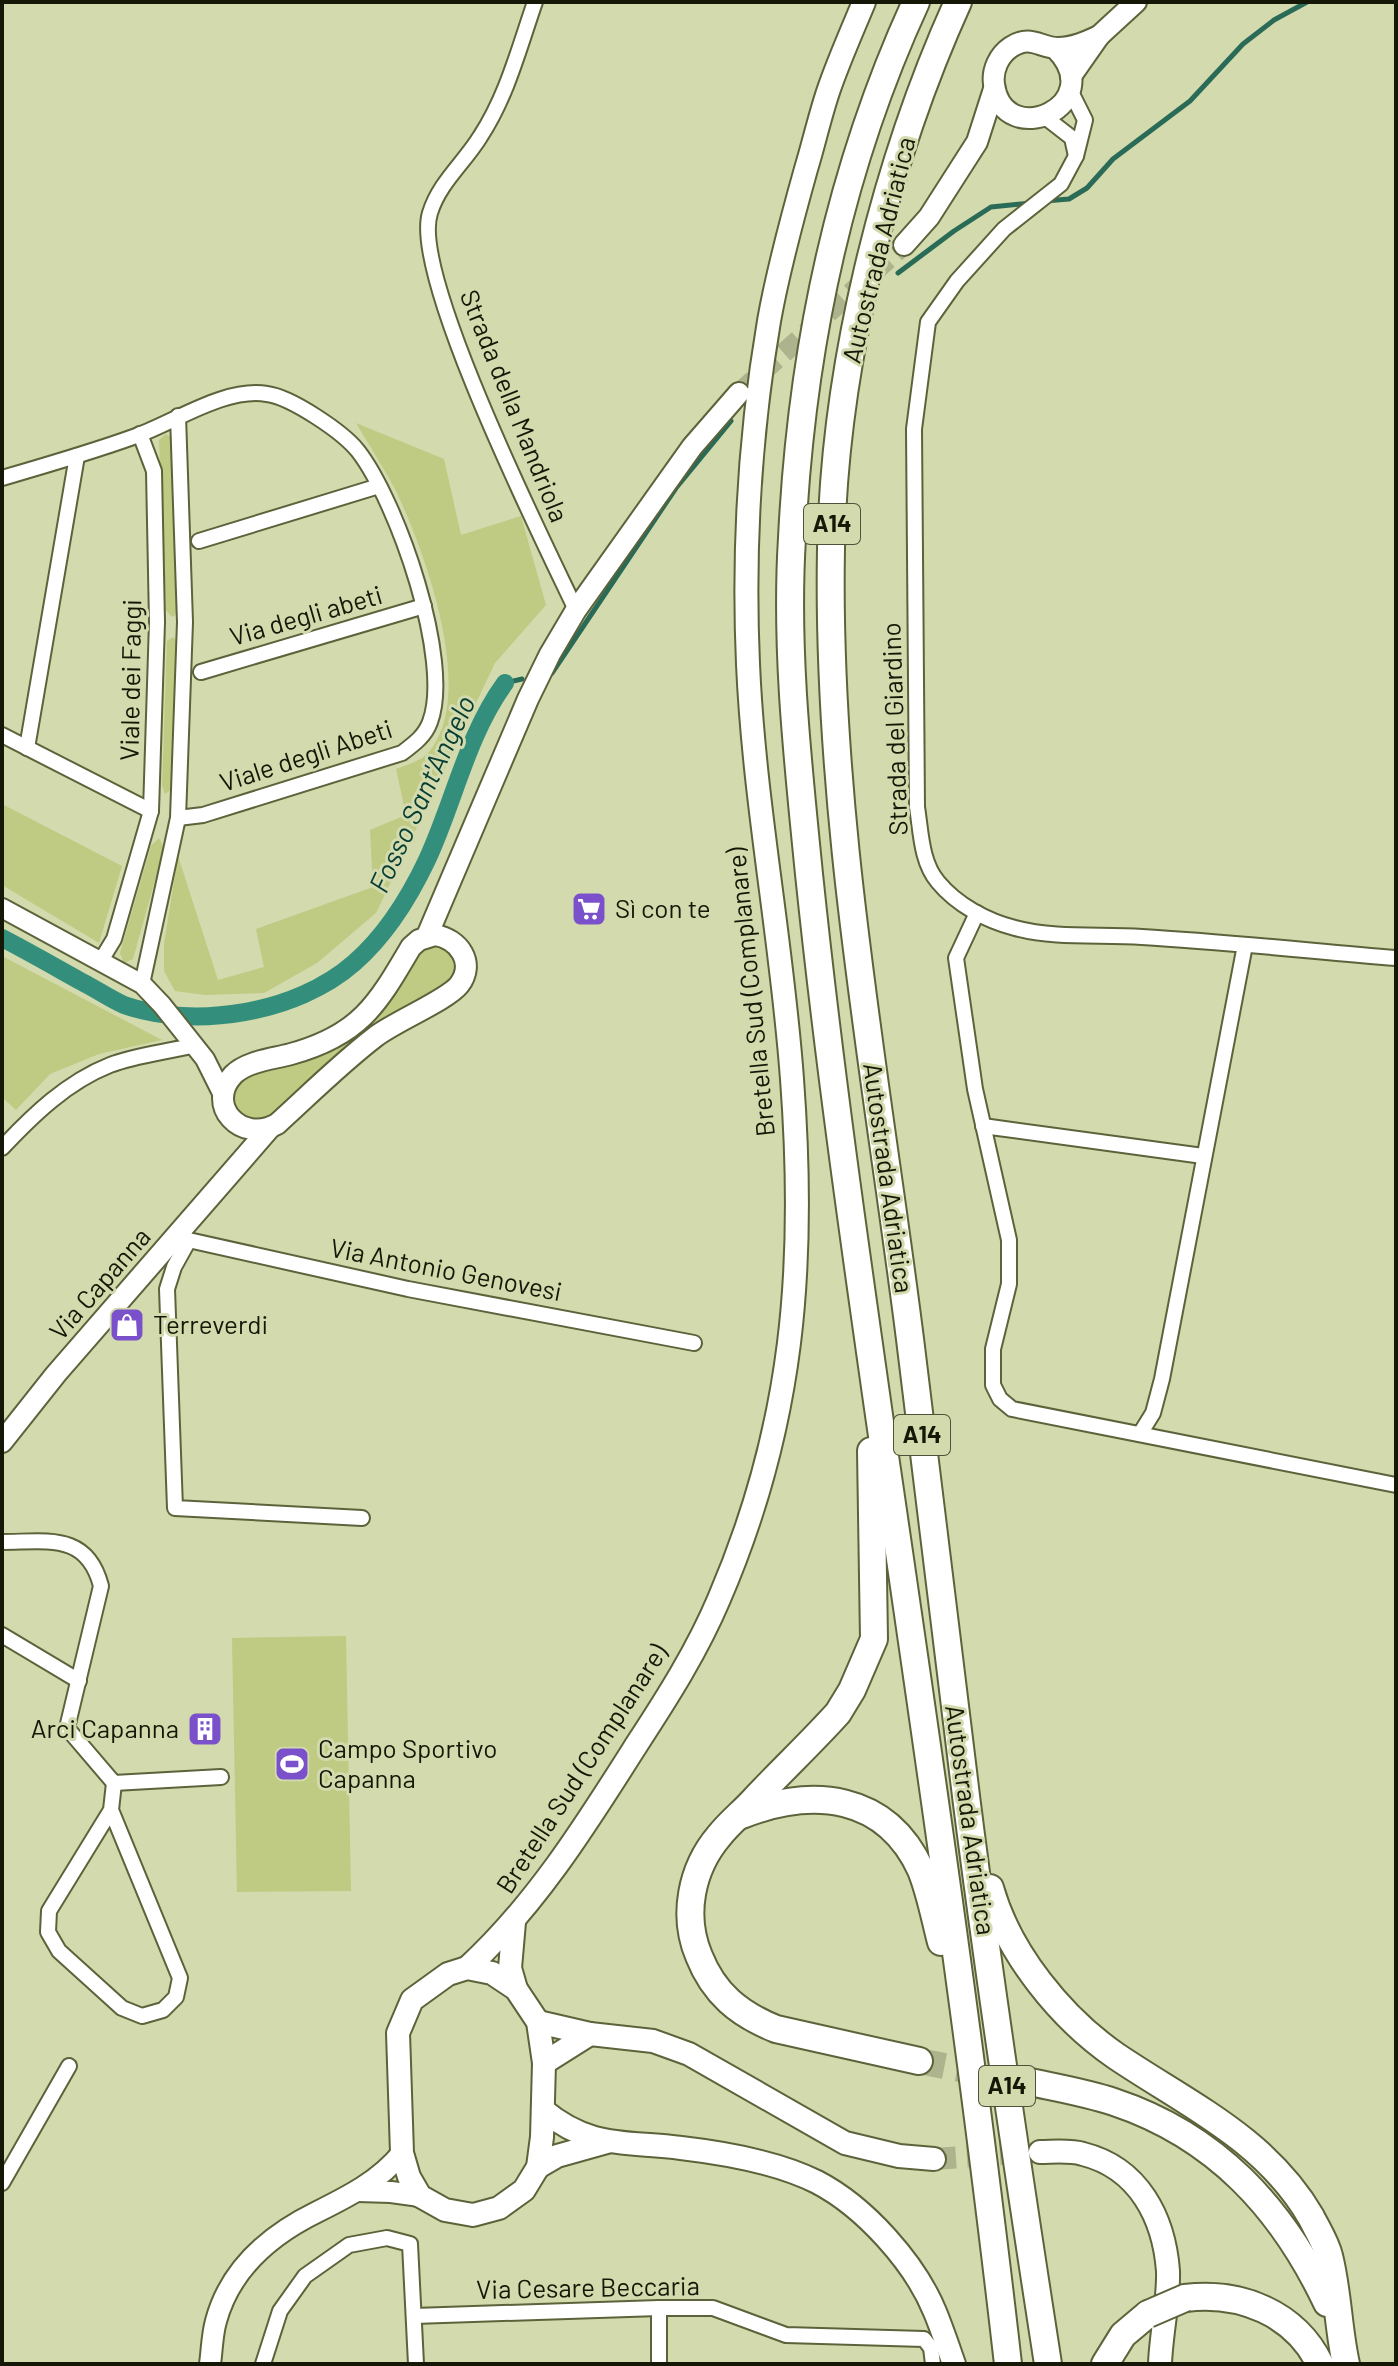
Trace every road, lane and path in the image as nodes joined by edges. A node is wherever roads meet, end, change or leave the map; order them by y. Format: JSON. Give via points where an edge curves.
{"nodes":[{"id":1,"x":535,"y":2,"type":"edge"},
{"id":2,"x":864,"y":2,"type":"edge"},
{"id":3,"x":916,"y":2,"type":"edge"},
{"id":4,"x":958,"y":2,"type":"edge"},
{"id":5,"x":1136,"y":2,"type":"edge"},
{"id":6,"x":1099,"y":36,"type":"junction"},
{"id":7,"x":1055,"y":48,"type":"junction"},
{"id":8,"x":1071,"y":83,"type":"junction"},
{"id":9,"x":994,"y":89,"type":"junction"},
{"id":10,"x":1019,"y":117,"type":"junction"},
{"id":11,"x":1045,"y":117,"type":"junction"},
{"id":12,"x":977,"y":142,"type":"junction"},
{"id":13,"x":1076,"y":156,"type":"junction"},
{"id":14,"x":904,"y":245,"type":"tunnel mouth"},
{"id":15,"x":739,"y":393,"type":"tunnel mouth"},
{"id":16,"x":178,"y":416,"type":"junction"},
{"id":17,"x":140,"y":434,"type":"junction"},
{"id":18,"x":77,"y":456,"type":"junction"},
{"id":19,"x":2,"y":478,"type":"edge"},
{"id":20,"x":379,"y":486,"type":"junction"},
{"id":21,"x":199,"y":541,"type":"dead end"},
{"id":22,"x":424,"y":606,"type":"junction"},
{"id":23,"x":576,"y":610,"type":"junction"},
{"id":24,"x":201,"y":672,"type":"dead end"},
{"id":25,"x":2,"y":735,"type":"edge"},
{"id":26,"x":27,"y":748,"type":"junction"},
{"id":27,"x":151,"y":811,"type":"junction"},
{"id":28,"x":178,"y":818,"type":"junction"},
{"id":29,"x":443,"y":901,"type":"junction"},
{"id":30,"x":2,"y":908,"type":"edge"},
{"id":31,"x":977,"y":913,"type":"junction"},
{"id":32,"x":427,"y":936,"type":"junction"},
{"id":33,"x":452,"y":940,"type":"junction"},
{"id":34,"x":1245,"y":945,"type":"junction"},
{"id":35,"x":1396,"y":958,"type":"edge"},
{"id":36,"x":100,"y":962,"type":"junction"},
{"id":37,"x":142,"y":984,"type":"junction"},
{"id":38,"x":200,"y":1052,"type":"junction"},
{"id":39,"x":239,"y":1070,"type":"junction"},
{"id":40,"x":224,"y":1097,"type":"junction"},
{"id":41,"x":235,"y":1122,"type":"junction"},
{"id":42,"x":983,"y":1126,"type":"junction"},
{"id":43,"x":269,"y":1129,"type":"junction"},
{"id":44,"x":2,"y":1148,"type":"edge"},
{"id":45,"x":1203,"y":1156,"type":"junction"},
{"id":46,"x":240,"y":1163,"type":"junction"},
{"id":47,"x":182,"y":1239,"type":"junction"},
{"id":48,"x":869,"y":1339,"type":"junction"},
{"id":49,"x":694,"y":1343,"type":"dead end"},
{"id":50,"x":1140,"y":1434,"type":"junction"},
{"id":51,"x":2,"y":1442,"type":"edge"},
{"id":52,"x":1396,"y":1485,"type":"edge"},
{"id":53,"x":362,"y":1518,"type":"dead end"},
{"id":54,"x":2,"y":1542,"type":"edge"},
{"id":55,"x":2,"y":1635,"type":"edge"},
{"id":56,"x":79,"y":1681,"type":"junction"},
{"id":57,"x":221,"y":1777,"type":"dead end"},
{"id":58,"x":114,"y":1783,"type":"junction"},
{"id":59,"x":968,"y":1808,"type":"junction"},
{"id":60,"x":111,"y":1810,"type":"junction"},
{"id":61,"x":739,"y":1816,"type":"junction"},
{"id":62,"x":514,"y":1922,"type":"junction"},
{"id":63,"x":467,"y":1968,"type":"junction"},
{"id":64,"x":516,"y":1989,"type":"junction"},
{"id":65,"x":538,"y":2022,"type":"junction"},
{"id":66,"x":590,"y":2034,"type":"junction"},
{"id":67,"x":969,"y":2037,"type":"junction"},
{"id":68,"x":919,"y":2061,"type":"tunnel mouth"},
{"id":69,"x":544,"y":2063,"type":"junction"},
{"id":70,"x":69,"y":2066,"type":"dead end"},
{"id":71,"x":1030,"y":2082,"type":"tunnel mouth"},
{"id":72,"x":543,"y":2110,"type":"junction"},
{"id":73,"x":607,"y":2142,"type":"junction"},
{"id":74,"x":1040,"y":2152,"type":"tunnel mouth"},
{"id":75,"x":402,"y":2153,"type":"junction"},
{"id":76,"x":934,"y":2159,"type":"tunnel mouth"},
{"id":77,"x":538,"y":2167,"type":"junction"},
{"id":78,"x":2,"y":2183,"type":"edge"},
{"id":79,"x":358,"y":2191,"type":"junction"},
{"id":80,"x":420,"y":2196,"type":"junction"},
{"id":81,"x":659,"y":2308,"type":"junction"},
{"id":82,"x":414,"y":2316,"type":"junction"},
{"id":83,"x":1340,"y":2336,"type":"junction"},
{"id":84,"x":210,"y":2364,"type":"edge"},
{"id":85,"x":263,"y":2364,"type":"edge"},
{"id":86,"x":416,"y":2364,"type":"edge"},
{"id":87,"x":659,"y":2364,"type":"edge"},
{"id":88,"x":933,"y":2364,"type":"edge"},
{"id":89,"x":954,"y":2364,"type":"edge"},
{"id":90,"x":1008,"y":2364,"type":"edge"},
{"id":91,"x":1048,"y":2364,"type":"edge"},
{"id":92,"x":1105,"y":2364,"type":"edge"},
{"id":93,"x":1160,"y":2364,"type":"edge"},
{"id":94,"x":1320,"y":2364,"type":"edge"},
{"id":95,"x":1346,"y":2364,"type":"edge"}],
"edges":[{"from":1,"to":23,"type":"street","name":"Strada della Mandriola","via":[[500,103],[438,193],[428,216],[428,242],[466,365]]},
{"from":2,"to":62,"type":"main road","name":"Bretella Sud (Complanare)","via":[[828,91],[794,212],[769,320],[752,461],[748,662],[755,773],[792,1076],[799,1220],[794,1319],[780,1415],[753,1513],[718,1602],[679,1679]]},
{"from":3,"to":48,"type":"highway","name":"Autostrada Adriatica","number":"A14","via":[[859,152],[822,290],[802,412],[791,541],[800,787],[818,965]]},
{"from":4,"to":59,"type":"highway","name":"Autostrada Adriatica","number":"A14","via":[[929,67],[896,166],[858,316],[837,453],[831,656],[838,767],[872,1062]]},
{"from":5,"to":6,"type":"main road"},
{"from":6,"to":7,"type":"main road"},
{"from":6,"to":8,"type":"main road"},
{"from":7,"to":8,"type":"main road","via":[[1069,66]]},
{"from":7,"to":9,"type":"main road","via":[[1033,41],[1011,47],[996,66]]},
{"from":8,"to":11,"type":"main road","via":[[1065,102]]},
{"from":8,"to":13,"type":"street","name":"Strada del Giardino","via":[[1085,120]]},
{"from":9,"to":10,"type":"main road","via":[[999,101]]},
{"from":9,"to":12,"type":"main road"},
{"from":10,"to":11,"type":"main road"},
{"from":10,"to":12,"type":"main road"},
{"from":11,"to":13,"type":"street","via":[[1072,138]]},
{"from":12,"to":14,"type":"main road","via":[[929,217]]},
{"from":13,"to":31,"type":"street","name":"Strada del Giardino","via":[[1061,184],[1004,229],[928,322],[914,429],[917,807],[924,856],[937,881]]},
{"from":15,"to":23,"type":"main road","via":[[692,447]]},
{"from":16,"to":17,"type":"street"},
{"from":16,"to":20,"type":"street","via":[[248,392],[272,394],[346,437]]},
{"from":16,"to":28,"type":"street","name":"Viale dei Faggi","via":[[185,609]]},
{"from":17,"to":18,"type":"street"},
{"from":17,"to":27,"type":"street","name":"Viale dei Faggi","via":[[154,471],[157,622]]},
{"from":18,"to":19,"type":"street"},
{"from":18,"to":26,"type":"street"},
{"from":20,"to":21,"type":"street"},
{"from":20,"to":22,"type":"street","name":"Viale degli Abeti"},
{"from":22,"to":24,"type":"street","name":"Via degli abeti"},
{"from":22,"to":28,"type":"street","name":"Viale degli Abeti","via":[[436,701],[419,741],[402,753],[203,815]]},
{"from":23,"to":29,"type":"main road","via":[[528,699]]},
{"from":25,"to":26,"type":"street"},
{"from":26,"to":27,"type":"street"},
{"from":27,"to":28,"type":"street","via":[[161,804],[171,807]]},
{"from":27,"to":36,"type":"street","name":"Viale dei Faggi","via":[[114,939]]},
{"from":28,"to":37,"type":"street","name":"Viale dei Faggi"},
{"from":29,"to":32,"type":"main road"},
{"from":29,"to":33,"type":"main road","name":"Via Capanna"},
{"from":30,"to":36,"type":"street"},
{"from":31,"to":34,"type":"street","name":"Strada del Giardino","via":[[1017,929],[1071,936]]},
{"from":31,"to":42,"type":"street","via":[[956,958]]},
{"from":32,"to":33,"type":"main road"},
{"from":32,"to":39,"type":"main road","via":[[411,947],[361,1021],[325,1042]]},
{"from":33,"to":43,"type":"main road","name":"Via Capanna","via":[[465,960],[460,984],[374,1038]]},
{"from":34,"to":35,"type":"street","name":"Strada del Giardino"},
{"from":34,"to":45,"type":"street"},
{"from":36,"to":37,"type":"street"},
{"from":37,"to":38,"type":"street"},
{"from":38,"to":39,"type":"street","via":[[225,1069]]},
{"from":38,"to":40,"type":"street"},
{"from":38,"to":44,"type":"street","via":[[112,1064],[85,1077]]},
{"from":39,"to":40,"type":"main road"},
{"from":40,"to":41,"type":"main road"},
{"from":41,"to":43,"type":"main road","via":[[251,1130]]},
{"from":41,"to":46,"type":"main road"},
{"from":42,"to":45,"type":"street"},
{"from":42,"to":50,"type":"street","via":[[1011,1262],[993,1349],[993,1385],[1000,1399],[1012,1409]]},
{"from":43,"to":46,"type":"main road","name":"Via Capanna"},
{"from":45,"to":50,"type":"street","via":[[1162,1379],[1153,1413]]},
{"from":46,"to":47,"type":"main road","name":"Via Capanna"},
{"from":47,"to":49,"type":"street","name":"Via Antonio Genovesi","via":[[408,1289]]},
{"from":47,"to":51,"type":"main road","name":"Via Capanna","via":[[56,1374]]},
{"from":47,"to":53,"type":"street","via":[[167,1289],[175,1508]]},
{"from":48,"to":61,"type":"highway","via":[[874,1639],[838,1713]]},
{"from":48,"to":67,"type":"highway","name":"Autostrada Adriatica","number":"A14"},
{"from":50,"to":52,"type":"street"},
{"from":54,"to":56,"type":"street","via":[[58,1542],[80,1550],[96,1566],[101,1586]]},
{"from":55,"to":56,"type":"street"},
{"from":56,"to":58,"type":"street","via":[[67,1728]]},
{"from":57,"to":58,"type":"street"},
{"from":58,"to":60,"type":"street"},
{"from":59,"to":83,"type":"highway","via":[[998,1912],[1050,1993],[1113,2054],[1250,2144],[1296,2196],[1329,2254]]},
{"from":59,"to":91,"type":"highway","name":"Autostrada Adriatica","number":"A14"},
{"from":60,"to":60,"type":"street","via":[[180,1978],[176,1997],[163,2010],[142,2016],[111,1999],[59,1951],[48,1932],[49,1911]]},
{"from":61,"to":67,"type":"highway","via":[[777,1803],[822,1799],[864,1809],[888,1825],[906,1843],[922,1872]]},
{"from":61,"to":68,"type":"highway","via":[[706,1855],[692,1893],[689,1925],[695,1948],[718,1992],[734,2008],[776,2029]]},
{"from":62,"to":63,"type":"main road","name":"Bretella Sud (Complanare)"},
{"from":62,"to":64,"type":"main road","name":"Bretella Sud (Complanare)","via":[[510,1968]]},
{"from":63,"to":64,"type":"main road","via":[[492,1973]]},
{"from":63,"to":75,"type":"main road","via":[[448,1974],[412,2000],[398,2033]]},
{"from":64,"to":65,"type":"main road"},
{"from":65,"to":66,"type":"main road"},
{"from":65,"to":69,"type":"main road"},
{"from":66,"to":69,"type":"main road"},
{"from":66,"to":76,"type":"main road","via":[[653,2041],[689,2054],[845,2143]]},
{"from":67,"to":90,"type":"highway","name":"Autostrada Adriatica","number":"A14"},
{"from":69,"to":72,"type":"main road"},
{"from":70,"to":78,"type":"street"},
{"from":71,"to":83,"type":"highway","via":[[1146,2114],[1192,2139],[1234,2171],[1288,2231]]},
{"from":72,"to":73,"type":"main road","via":[[578,2134]]},
{"from":72,"to":77,"type":"main road"},
{"from":73,"to":77,"type":"main road"},
{"from":73,"to":89,"type":"main road","via":[[748,2159],[817,2182],[866,2216],[906,2262],[934,2310]]},
{"from":74,"to":93,"type":"main road","via":[[1082,2153],[1111,2166],[1135,2184],[1154,2210],[1168,2274]]},
{"from":75,"to":79,"type":"main road"},
{"from":75,"to":80,"type":"main road"},
{"from":77,"to":80,"type":"main road","via":[[524,2190],[499,2208],[473,2215],[445,2210]]},
{"from":79,"to":80,"type":"main road"},
{"from":79,"to":84,"type":"main road","via":[[306,2217],[251,2256],[215,2322]]},
{"from":81,"to":82,"type":"street","name":"Via Cesare Beccaria"},
{"from":81,"to":87,"type":"street"},
{"from":81,"to":88,"type":"street","name":"Via Cesare Beccaria","via":[[713,2308],[786,2335],[924,2339]]},
{"from":82,"to":85,"type":"street","via":[[410,2244],[387,2238],[349,2245],[305,2276],[280,2311]]},
{"from":82,"to":86,"type":"street"},
{"from":83,"to":95,"type":"highway"},
{"from":92,"to":94,"type":"highway","bridge":true,"via":[[1123,2335],[1148,2314],[1185,2298],[1220,2297],[1269,2310],[1300,2334]]}]}
